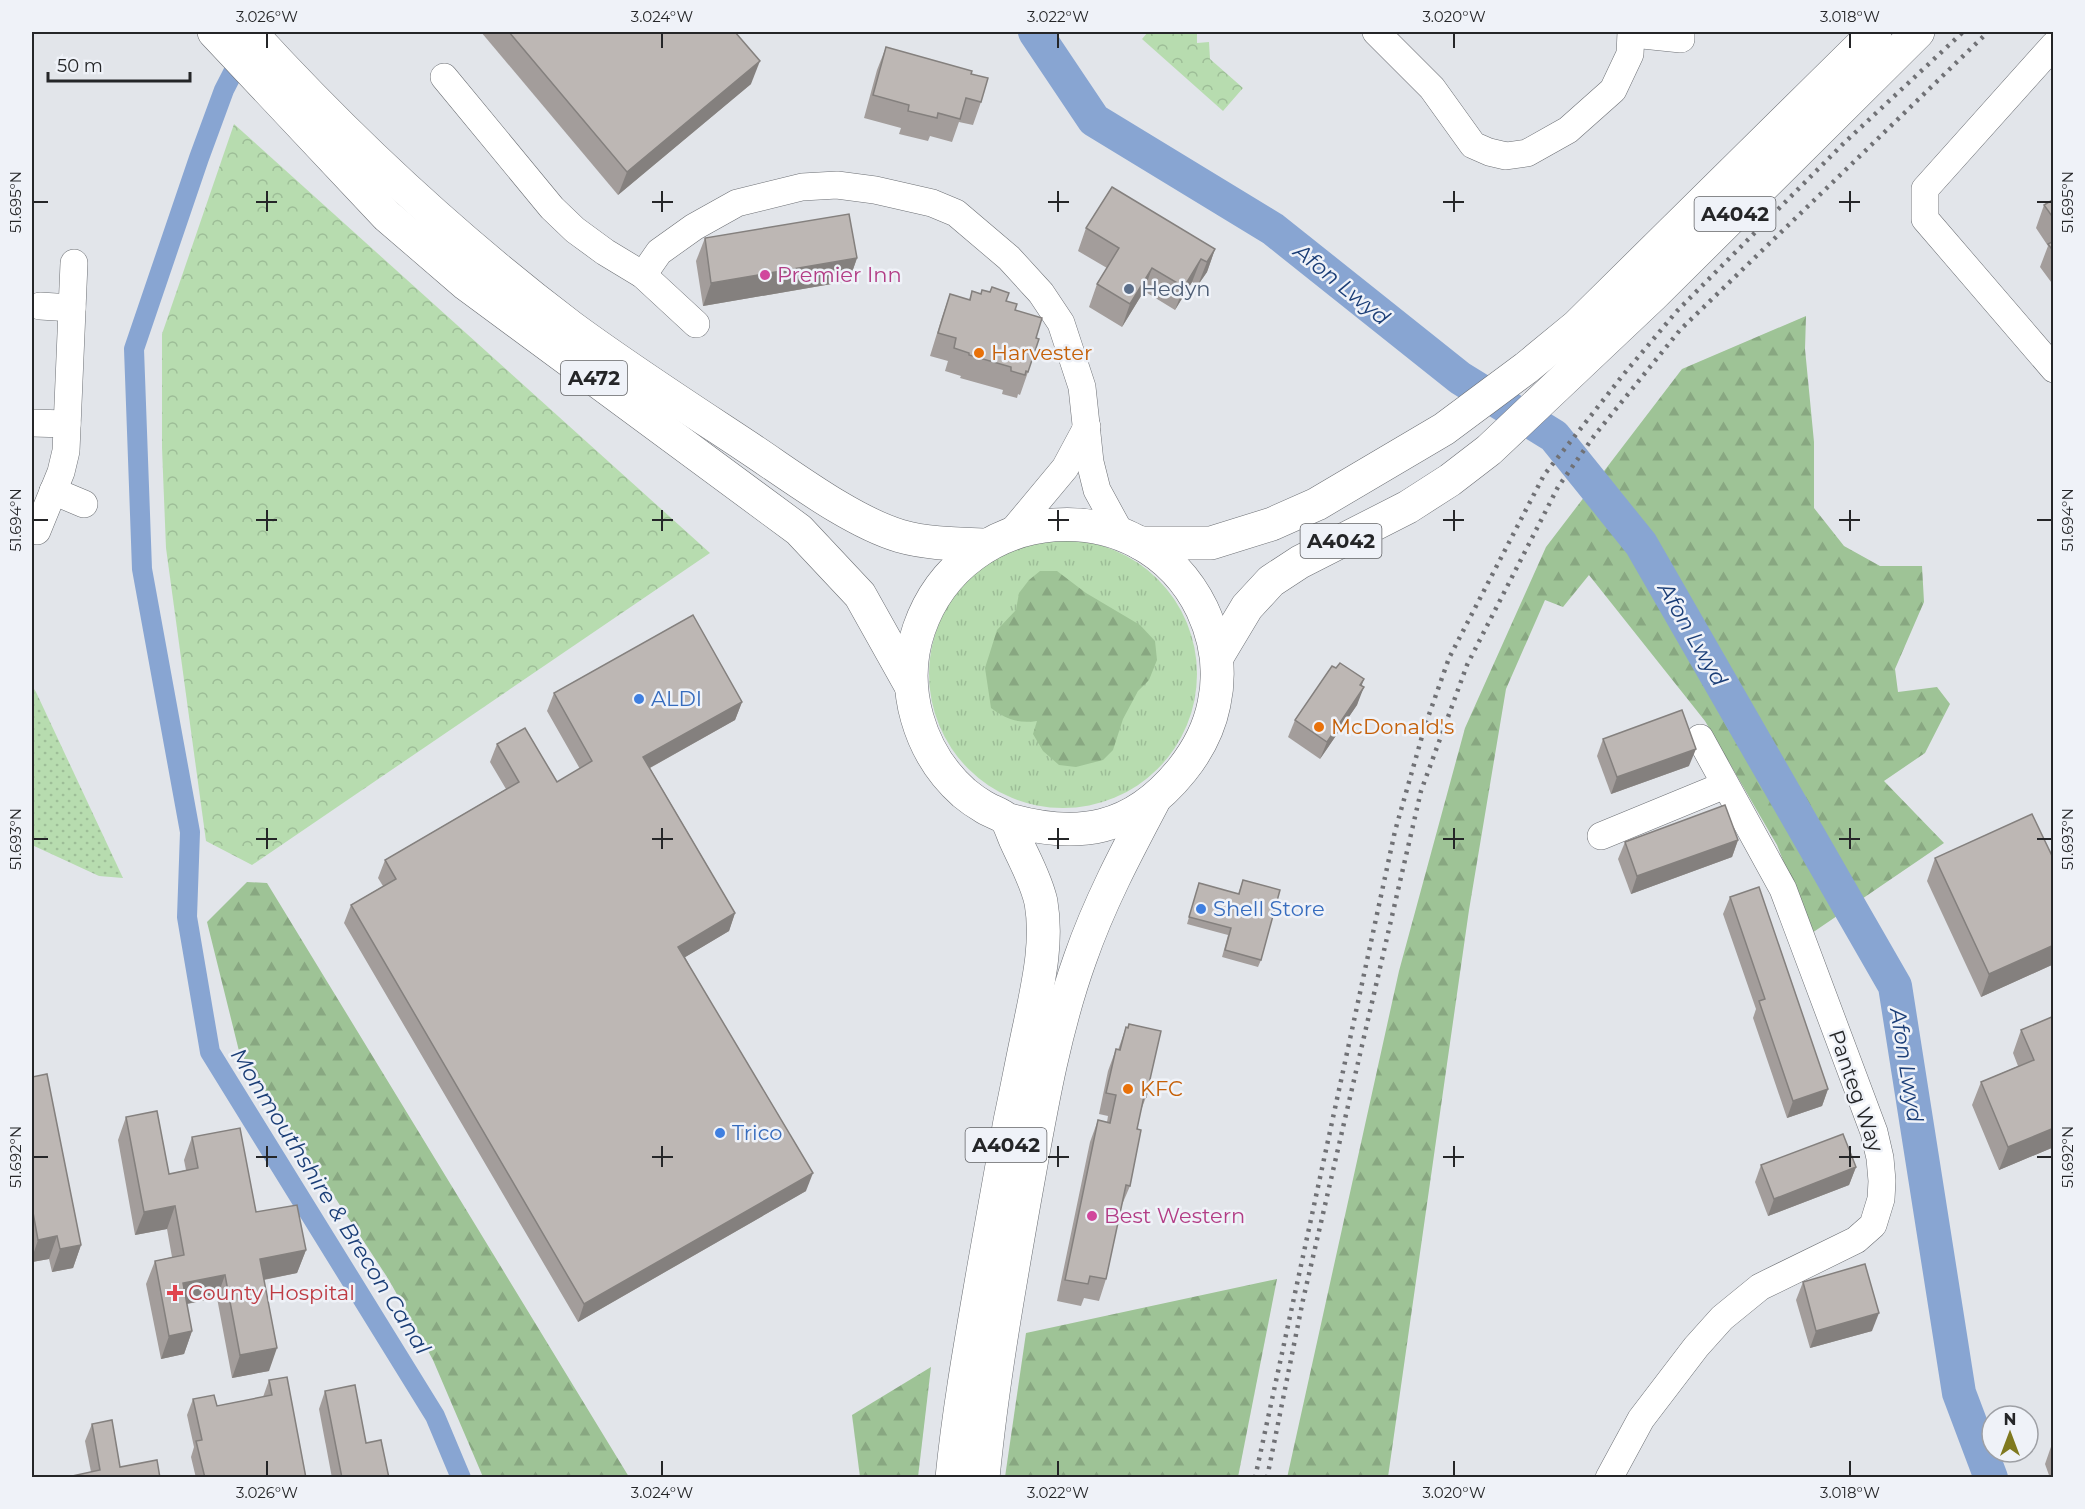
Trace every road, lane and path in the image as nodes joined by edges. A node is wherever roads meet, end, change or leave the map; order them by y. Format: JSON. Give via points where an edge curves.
{"nodes":[{"id":1,"x":214,"y":32,"type":"edge"},
{"id":2,"x":250,"y":32,"type":"edge"},
{"id":3,"x":1376,"y":32,"type":"edge"},
{"id":4,"x":1681,"y":32,"type":"edge"},
{"id":5,"x":1875,"y":32,"type":"edge"},
{"id":6,"x":1918,"y":32,"type":"edge"},
{"id":7,"x":1632,"y":33,"type":"edge"},
{"id":8,"x":2054,"y":45,"type":"edge"},
{"id":9,"x":269,"y":72,"type":"junction"},
{"id":10,"x":444,"y":77,"type":"dead end"},
{"id":11,"x":75,"y":263,"type":"dead end"},
{"id":12,"x":643,"y":275,"type":"junction"},
{"id":13,"x":40,"y":306,"type":"dead end"},
{"id":14,"x":72,"y":308,"type":"junction"},
{"id":15,"x":696,"y":324,"type":"dead end"},
{"id":16,"x":2054,"y":369,"type":"edge"},
{"id":17,"x":32,"y":423,"type":"edge"},
{"id":18,"x":67,"y":424,"type":"junction"},
{"id":19,"x":1087,"y":427,"type":"junction"},
{"id":20,"x":53,"y":491,"type":"junction"},
{"id":21,"x":84,"y":504,"type":"dead end"},
{"id":22,"x":36,"y":531,"type":"dead end"},
{"id":23,"x":998,"y":539,"type":"junction"},
{"id":24,"x":1130,"y":539,"type":"junction"},
{"id":25,"x":1217,"y":657,"type":"junction"},
{"id":26,"x":911,"y":686,"type":"junction"},
{"id":27,"x":1700,"y":738,"type":"dead end"},
{"id":28,"x":1725,"y":785,"type":"junction"},
{"id":29,"x":1153,"y":802,"type":"junction"},
{"id":30,"x":1006,"y":819,"type":"junction"},
{"id":31,"x":1601,"y":836,"type":"dead end"},
{"id":32,"x":952,"y":1478,"type":"edge"},
{"id":33,"x":983,"y":1478,"type":"edge"},
{"id":34,"x":1609,"y":1478,"type":"edge"}],
"edges":[{"from":1,"to":9,"type":"main road","number":"A472"},
{"from":2,"to":9,"type":"main road","number":"A472"},
{"from":3,"to":7,"type":"street","via":[[1432,88],[1473,145],[1506,156],[1527,153],[1568,130],[1613,90],[1630,54]]},
{"from":4,"to":7,"type":"street","via":[[1681,39]]},
{"from":5,"to":24,"type":"main road","number":"A4042","via":[[1577,326],[1444,429],[1317,504],[1272,524],[1211,543]]},
{"from":6,"to":25,"type":"main road","number":"A4042","via":[[1489,450],[1408,507],[1271,581],[1247,607]]},
{"from":8,"to":16,"type":"street","via":[[1925,189],[1925,219]]},
{"from":9,"to":23,"type":"main road","number":"A472","via":[[374,158],[470,245],[570,325],[671,397],[834,503],[899,536],[919,540]]},
{"from":9,"to":26,"type":"main road","number":"A472","via":[[387,216],[466,284],[799,530],[860,595]]},
{"from":10,"to":12,"type":"street","via":[[552,208],[590,241]]},
{"from":11,"to":14,"type":"street"},
{"from":12,"to":15,"type":"street"},
{"from":12,"to":19,"type":"street","via":[[659,252],[694,227],[736,203],[774,193],[837,185],[932,203],[956,213],[1009,258],[1041,293],[1061,323],[1077,365]]},
{"from":13,"to":14,"type":"street"},
{"from":14,"to":18,"type":"street"},
{"from":17,"to":18,"type":"street"},
{"from":18,"to":20,"type":"street","via":[[66,451]]},
{"from":19,"to":23,"type":"street","via":[[1065,468]]},
{"from":19,"to":24,"type":"street","via":[[1097,490]]},
{"from":20,"to":21,"type":"street"},
{"from":20,"to":22,"type":"street"},
{"from":23,"to":24,"type":"main road","via":[[1037,526],[1065,523],[1094,526]]},
{"from":23,"to":26,"type":"main road","via":[[964,561],[929,605],[912,658]]},
{"from":24,"to":25,"type":"main road","via":[[1173,568],[1197,600]]},
{"from":25,"to":29,"type":"main road","via":[[1216,695],[1203,737],[1189,761]]},
{"from":26,"to":30,"type":"main road","via":[[917,723],[933,757],[966,794]]},
{"from":27,"to":28,"type":"street","name":"Panteg Way"},
{"from":28,"to":31,"type":"street"},
{"from":28,"to":34,"type":"street","name":"Panteg Way","via":[[1783,889],[1803,940],[1874,1132],[1880,1158],[1881,1199],[1873,1225],[1856,1240],[1760,1287],[1722,1318],[1641,1419]]},
{"from":29,"to":30,"type":"main road","via":[[1126,817],[1076,829],[1035,827]]},
{"from":29,"to":33,"type":"main road","number":"A4042","via":[[1096,917],[1064,1010],[1036,1138],[997,1360]]},
{"from":30,"to":32,"type":"main road","number":"A4042","via":[[1041,901],[1043,935],[1039,975],[968,1355]]}]}
